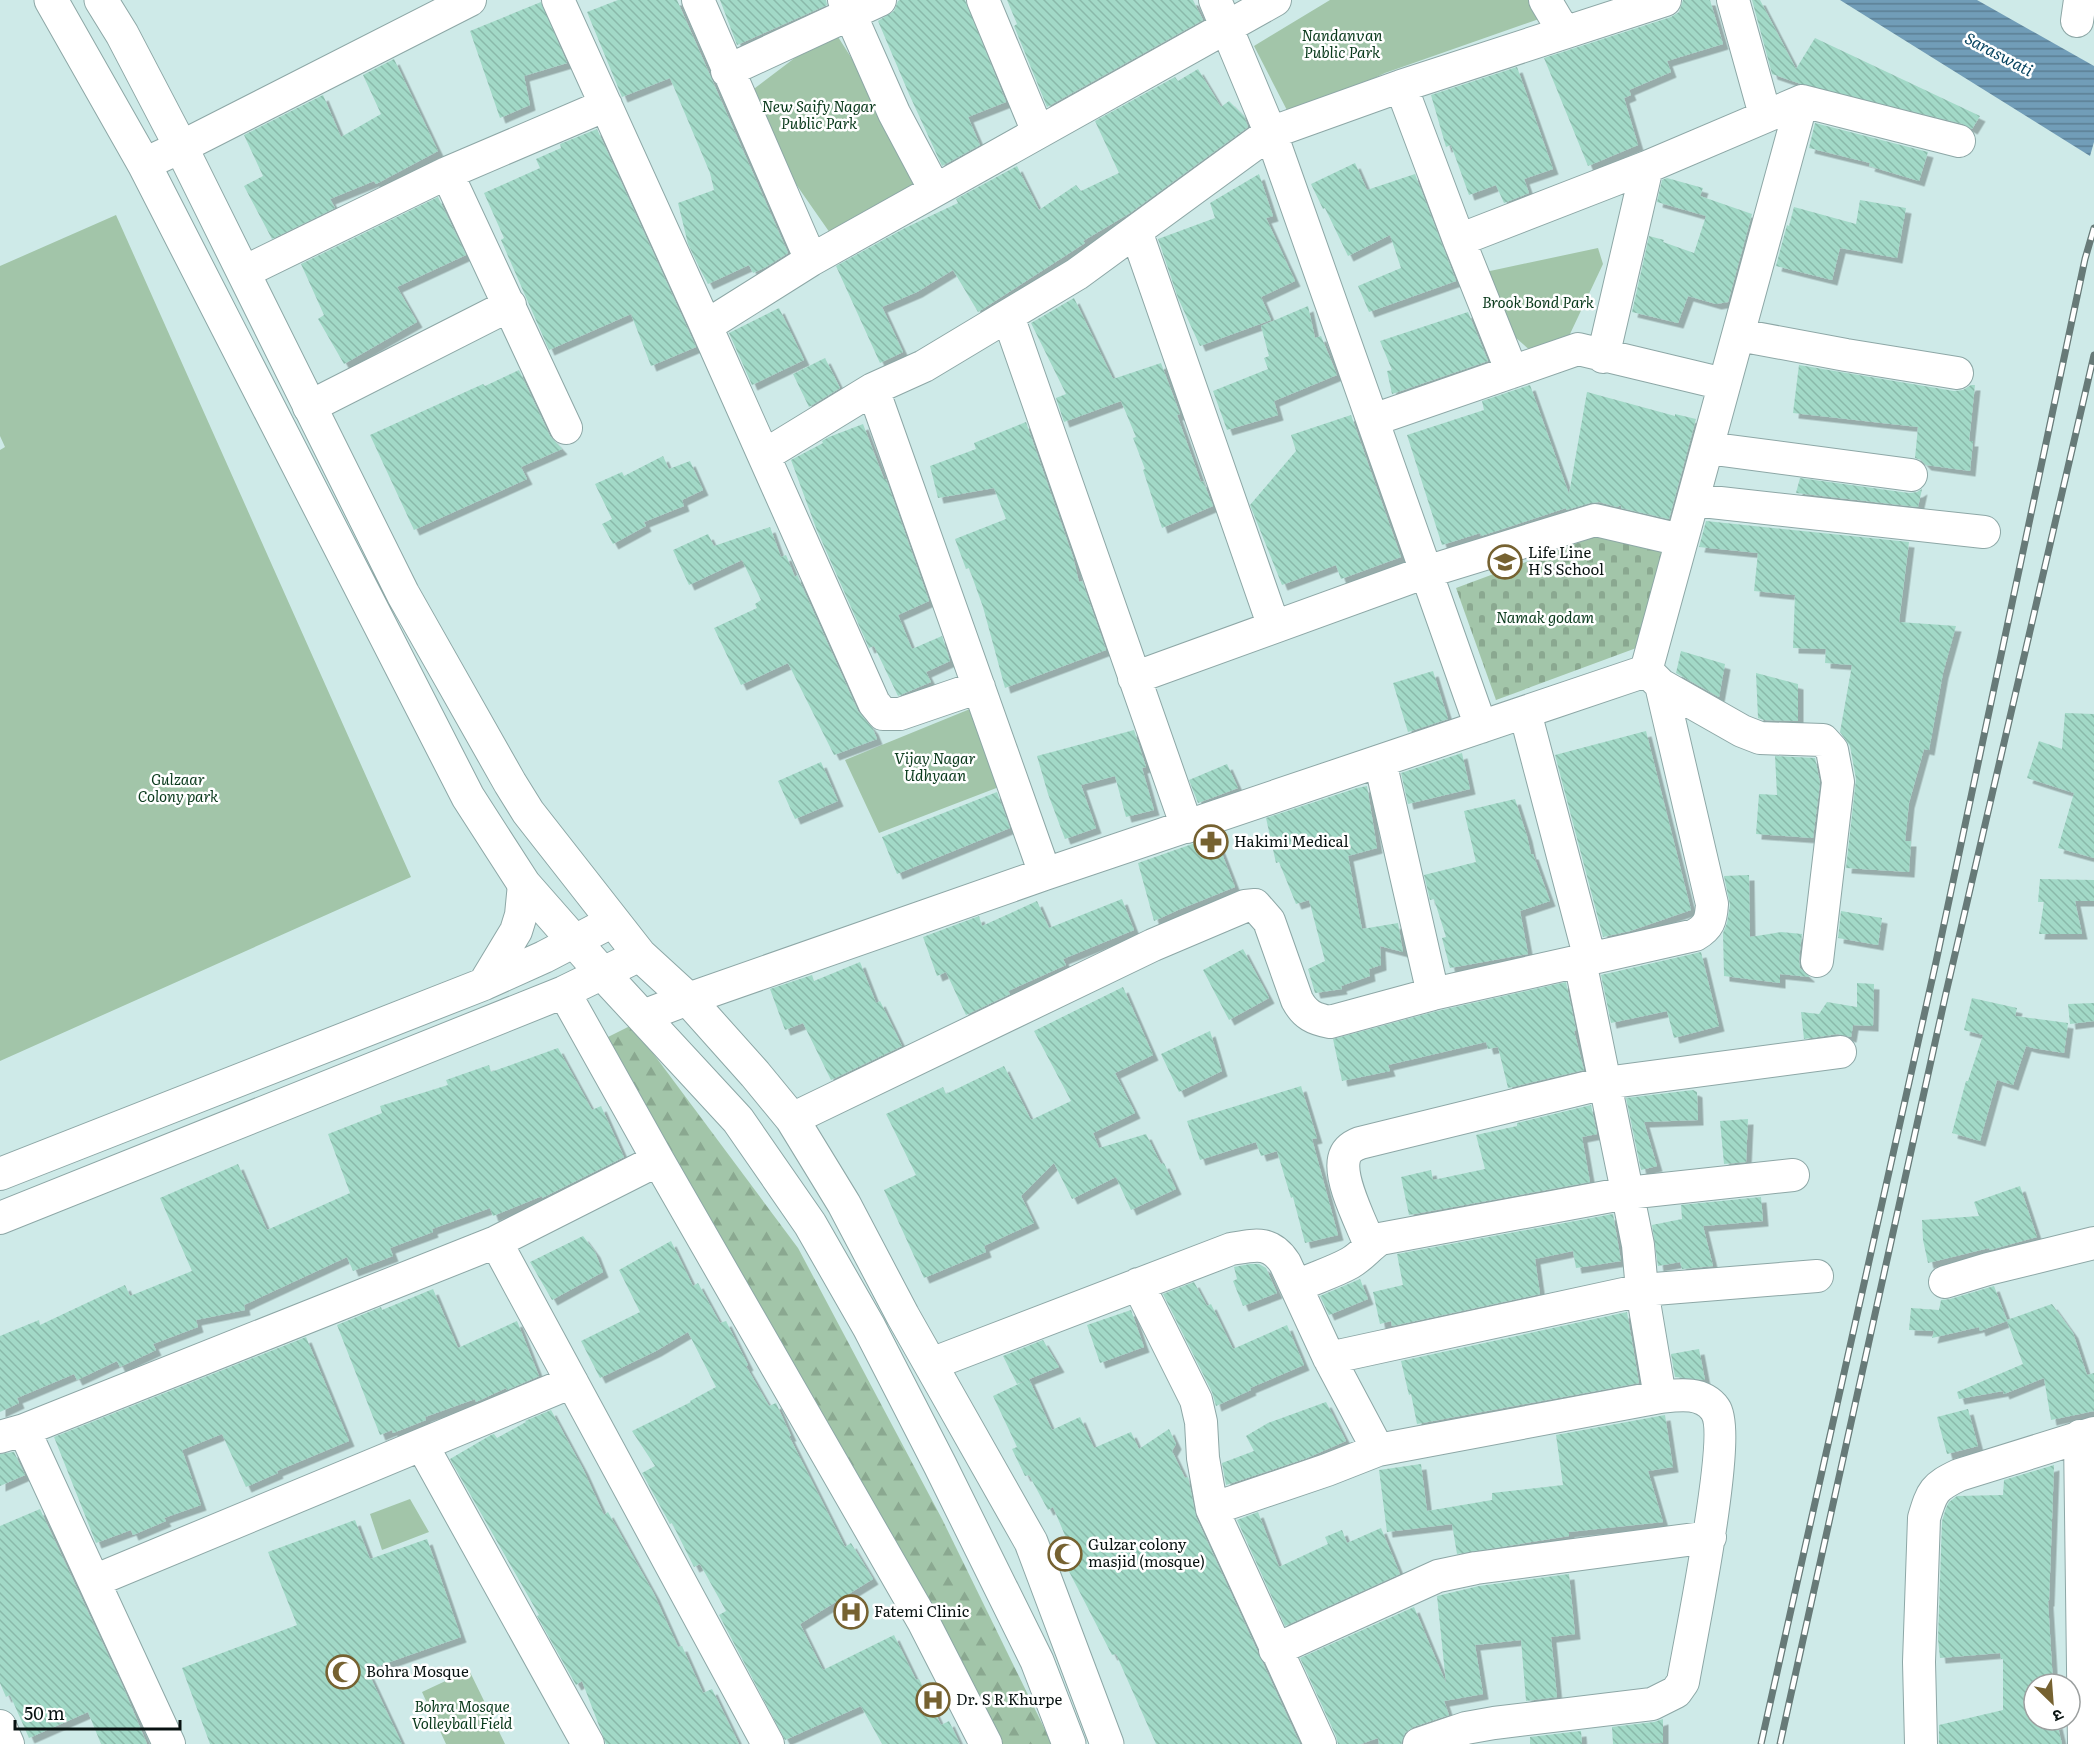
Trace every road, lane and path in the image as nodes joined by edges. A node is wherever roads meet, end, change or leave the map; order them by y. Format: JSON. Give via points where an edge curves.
{"nodes":[{"id":1,"x":51,"y":0,"type":"edge"},
{"id":2,"x":100,"y":0,"type":"edge"},
{"id":3,"x":470,"y":0,"type":"edge"},
{"id":4,"x":558,"y":0,"type":"edge"},
{"id":5,"x":698,"y":0,"type":"edge"},
{"id":6,"x":880,"y":0,"type":"edge"},
{"id":7,"x":983,"y":0,"type":"edge"},
{"id":8,"x":1275,"y":0,"type":"edge"},
{"id":9,"x":1545,"y":0,"type":"edge"},
{"id":10,"x":1665,"y":0,"type":"edge"},
{"id":11,"x":1733,"y":0,"type":"edge"},
{"id":12,"x":847,"y":7,"type":"edge"},
{"id":13,"x":1221,"y":13,"type":"edge"},
{"id":14,"x":1564,"y":32,"type":"junction"},
{"id":15,"x":727,"y":71,"type":"junction"},
{"id":16,"x":1401,"y":86,"type":"junction"},
{"id":17,"x":1802,"y":101,"type":"junction"},
{"id":18,"x":606,"y":105,"type":"junction"},
{"id":19,"x":1765,"y":115,"type":"junction"},
{"id":20,"x":1038,"y":132,"type":"junction"},
{"id":21,"x":1270,"y":133,"type":"junction"},
{"id":22,"x":1959,"y":141,"type":"dead end"},
{"id":23,"x":181,"y":147,"type":"junction"},
{"id":24,"x":144,"y":164,"type":"junction"},
{"id":25,"x":1647,"y":167,"type":"junction"},
{"id":26,"x":447,"y":173,"type":"junction"},
{"id":27,"x":935,"y":190,"type":"junction"},
{"id":28,"x":1136,"y":231,"type":"junction"},
{"id":29,"x":1459,"y":240,"type":"junction"},
{"id":30,"x":811,"y":260,"type":"junction"},
{"id":31,"x":244,"y":272,"type":"junction"},
{"id":32,"x":510,"y":305,"type":"junction"},
{"id":33,"x":1008,"y":316,"type":"junction"},
{"id":34,"x":706,"y":326,"type":"junction"},
{"id":35,"x":1739,"y":335,"type":"junction"},
{"id":36,"x":1603,"y":357,"type":"junction"},
{"id":37,"x":1512,"y":372,"type":"junction"},
{"id":38,"x":1957,"y":373,"type":"dead end"},
{"id":39,"x":1724,"y":384,"type":"junction"},
{"id":40,"x":873,"y":389,"type":"junction"},
{"id":41,"x":309,"y":407,"type":"junction"},
{"id":42,"x":1373,"y":420,"type":"junction"},
{"id":43,"x":566,"y":428,"type":"dead end"},
{"id":44,"x":1707,"y":448,"type":"junction"},
{"id":45,"x":765,"y":455,"type":"junction"},
{"id":46,"x":1911,"y":475,"type":"dead end"},
{"id":47,"x":1693,"y":500,"type":"junction"},
{"id":48,"x":1984,"y":532,"type":"dead end"},
{"id":49,"x":1682,"y":540,"type":"junction"},
{"id":50,"x":1426,"y":572,"type":"junction"},
{"id":51,"x":1274,"y":627,"type":"junction"},
{"id":52,"x":1134,"y":678,"type":"junction"},
{"id":53,"x":1654,"y":678,"type":"junction"},
{"id":54,"x":979,"y":687,"type":"junction"},
{"id":55,"x":1525,"y":712,"type":"junction"},
{"id":56,"x":1481,"y":727,"type":"junction"},
{"id":57,"x":1380,"y":761,"type":"junction"},
{"id":58,"x":1187,"y":826,"type":"junction"},
{"id":59,"x":1045,"y":874,"type":"junction"},
{"id":60,"x":524,"y":884,"type":"junction"},
{"id":61,"x":613,"y":921,"type":"junction"},
{"id":62,"x":574,"y":942,"type":"junction"},
{"id":63,"x":640,"y":955,"type":"junction"},
{"id":64,"x":1585,"y":960,"type":"junction"},
{"id":65,"x":1817,"y":961,"type":"dead end"},
{"id":66,"x":604,"y":975,"type":"junction"},
{"id":67,"x":484,"y":984,"type":"junction"},
{"id":68,"x":564,"y":993,"type":"junction"},
{"id":69,"x":1433,"y":994,"type":"junction"},
{"id":70,"x":688,"y":999,"type":"junction"},
{"id":71,"x":643,"y":1016,"type":"junction"},
{"id":72,"x":1840,"y":1052,"type":"dead end"},
{"id":73,"x":1605,"y":1083,"type":"junction"},
{"id":74,"x":792,"y":1119,"type":"junction"},
{"id":75,"x":658,"y":1160,"type":"junction"},
{"id":76,"x":0,"y":1174,"type":"edge"},
{"id":77,"x":1793,"y":1175,"type":"dead end"},
{"id":78,"x":1627,"y":1193,"type":"junction"},
{"id":79,"x":0,"y":1218,"type":"edge"},
{"id":80,"x":496,"y":1242,"type":"junction"},
{"id":81,"x":2094,"y":1243,"type":"edge"},
{"id":82,"x":1370,"y":1245,"type":"junction"},
{"id":83,"x":1817,"y":1276,"type":"dead end"},
{"id":84,"x":1945,"y":1282,"type":"dead end"},
{"id":85,"x":1138,"y":1284,"type":"junction"},
{"id":86,"x":1297,"y":1286,"type":"junction"},
{"id":87,"x":1642,"y":1290,"type":"junction"},
{"id":88,"x":1329,"y":1358,"type":"junction"},
{"id":89,"x":931,"y":1364,"type":"junction"},
{"id":90,"x":572,"y":1382,"type":"junction"},
{"id":91,"x":1660,"y":1397,"type":"junction"},
{"id":92,"x":12,"y":1433,"type":"edge"},
{"id":93,"x":2087,"y":1435,"type":"edge"},
{"id":94,"x":422,"y":1445,"type":"junction"},
{"id":95,"x":1378,"y":1450,"type":"junction"},
{"id":96,"x":1212,"y":1509,"type":"junction"},
{"id":97,"x":1710,"y":1537,"type":"junction"},
{"id":98,"x":94,"y":1581,"type":"junction"},
{"id":99,"x":2089,"y":1631,"type":"edge"},
{"id":100,"x":1275,"y":1650,"type":"junction"},
{"id":101,"x":0,"y":1726,"type":"edge"},
{"id":102,"x":8,"y":1744,"type":"edge"},
{"id":103,"x":169,"y":1744,"type":"edge"},
{"id":104,"x":588,"y":1744,"type":"edge"},
{"id":105,"x":768,"y":1744,"type":"edge"},
{"id":106,"x":986,"y":1744,"type":"edge"},
{"id":107,"x":1069,"y":1744,"type":"edge"},
{"id":108,"x":1107,"y":1744,"type":"edge"},
{"id":109,"x":1320,"y":1744,"type":"edge"},
{"id":110,"x":1419,"y":1744,"type":"edge"},
{"id":111,"x":1921,"y":1744,"type":"edge"},
{"id":112,"x":2084,"y":1744,"type":"edge"}],
"edges":[{"from":1,"to":24,"type":"main road"},
{"from":2,"to":23,"type":"main road"},
{"from":3,"to":23,"type":"street"},
{"from":4,"to":18,"type":"street"},
{"from":5,"to":15,"type":"street"},
{"from":6,"to":12,"type":"street"},
{"from":7,"to":20,"type":"street"},
{"from":8,"to":13,"type":"street"},
{"from":9,"to":14,"type":"street"},
{"from":10,"to":14,"type":"street"},
{"from":11,"to":19,"type":"street"},
{"from":12,"to":15,"type":"street"},
{"from":12,"to":27,"type":"street","via":[[894,113]]},
{"from":13,"to":20,"type":"street"},
{"from":13,"to":21,"type":"street"},
{"from":14,"to":16,"type":"street"},
{"from":15,"to":30,"type":"street"},
{"from":16,"to":21,"type":"street"},
{"from":16,"to":29,"type":"street"},
{"from":17,"to":19,"type":"street"},
{"from":17,"to":22,"type":"street"},
{"from":17,"to":35,"type":"street"},
{"from":18,"to":26,"type":"street"},
{"from":18,"to":34,"type":"street"},
{"from":19,"to":25,"type":"street"},
{"from":20,"to":27,"type":"street"},
{"from":21,"to":28,"type":"street"},
{"from":21,"to":42,"type":"street"},
{"from":23,"to":24,"type":"street"},
{"from":23,"to":31,"type":"main road"},
{"from":24,"to":60,"type":"main road","via":[[468,797]]},
{"from":25,"to":29,"type":"street"},
{"from":25,"to":36,"type":"street"},
{"from":26,"to":31,"type":"street"},
{"from":26,"to":32,"type":"street"},
{"from":27,"to":30,"type":"street"},
{"from":28,"to":33,"type":"street"},
{"from":28,"to":51,"type":"street"},
{"from":29,"to":37,"type":"street"},
{"from":30,"to":34,"type":"street"},
{"from":31,"to":41,"type":"main road"},
{"from":32,"to":41,"type":"street"},
{"from":32,"to":43,"type":"street"},
{"from":33,"to":40,"type":"street","via":[[924,366]]},
{"from":33,"to":52,"type":"street"},
{"from":34,"to":45,"type":"street"},
{"from":35,"to":38,"type":"street"},
{"from":35,"to":39,"type":"street"},
{"from":36,"to":37,"type":"street","via":[[1578,349]]},
{"from":36,"to":39,"type":"street"},
{"from":37,"to":42,"type":"street"},
{"from":39,"to":44,"type":"street"},
{"from":40,"to":45,"type":"street"},
{"from":40,"to":54,"type":"street"},
{"from":41,"to":61,"type":"main road","via":[[403,594],[510,783]]},
{"from":42,"to":50,"type":"street"},
{"from":44,"to":46,"type":"street"},
{"from":44,"to":47,"type":"street"},
{"from":45,"to":54,"type":"street","via":[[874,703],[883,714],[900,714]]},
{"from":47,"to":48,"type":"street"},
{"from":47,"to":49,"type":"street"},
{"from":49,"to":50,"type":"street","via":[[1595,520]]},
{"from":49,"to":53,"type":"street"},
{"from":50,"to":51,"type":"street"},
{"from":50,"to":56,"type":"street"},
{"from":51,"to":52,"type":"street"},
{"from":52,"to":58,"type":"street"},
{"from":53,"to":55,"type":"street"},
{"from":53,"to":64,"type":"street","via":[[1712,904],[1712,918],[1707,928],[1695,935]]},
{"from":53,"to":65,"type":"street","via":[[1742,731],[1760,738],[1823,740],[1832,750],[1838,782]]},
{"from":54,"to":59,"type":"street"},
{"from":55,"to":56,"type":"street"},
{"from":55,"to":64,"type":"street"},
{"from":56,"to":57,"type":"street"},
{"from":57,"to":58,"type":"street"},
{"from":57,"to":69,"type":"street"},
{"from":58,"to":59,"type":"street"},
{"from":59,"to":70,"type":"street"},
{"from":60,"to":62,"type":"main road"},
{"from":60,"to":67,"type":"street","via":[[516,931]]},
{"from":61,"to":62,"type":"street"},
{"from":61,"to":63,"type":"main road"},
{"from":62,"to":66,"type":"main road"},
{"from":62,"to":67,"type":"street"},
{"from":63,"to":66,"type":"street"},
{"from":63,"to":70,"type":"main road"},
{"from":64,"to":69,"type":"street"},
{"from":64,"to":73,"type":"street"},
{"from":66,"to":68,"type":"street"},
{"from":66,"to":71,"type":"main road"},
{"from":67,"to":76,"type":"street"},
{"from":68,"to":75,"type":"street"},
{"from":68,"to":79,"type":"street"},
{"from":69,"to":74,"type":"street","via":[[1330,1022],[1314,1019],[1297,1000],[1269,921],[1255,905],[1245,906],[1153,945]]},
{"from":70,"to":71,"type":"street"},
{"from":70,"to":74,"type":"main road"},
{"from":71,"to":107,"type":"main road","via":[[738,1120],[810,1224],[869,1327],[940,1465],[1037,1661]]},
{"from":72,"to":73,"type":"street"},
{"from":73,"to":78,"type":"street"},
{"from":73,"to":82,"type":"street","via":[[1351,1147],[1344,1156],[1343,1167]]},
{"from":74,"to":89,"type":"main road","via":[[844,1204]]},
{"from":75,"to":80,"type":"street"},
{"from":75,"to":106,"type":"street","via":[[923,1621]]},
{"from":77,"to":78,"type":"street"},
{"from":78,"to":82,"type":"street","via":[[1380,1239]]},
{"from":78,"to":87,"type":"street"},
{"from":80,"to":90,"type":"street"},
{"from":80,"to":92,"type":"street"},
{"from":81,"to":84,"type":"street"},
{"from":82,"to":86,"type":"street","via":[[1349,1264]]},
{"from":83,"to":87,"type":"street"},
{"from":85,"to":86,"type":"street","via":[[1231,1249],[1266,1245],[1278,1252]]},
{"from":85,"to":89,"type":"street"},
{"from":85,"to":96,"type":"street","via":[[1196,1400]]},
{"from":86,"to":88,"type":"street"},
{"from":87,"to":88,"type":"street"},
{"from":87,"to":91,"type":"street"},
{"from":88,"to":95,"type":"street"},
{"from":89,"to":108,"type":"main road","via":[[1031,1542]]},
{"from":90,"to":94,"type":"street"},
{"from":90,"to":105,"type":"street"},
{"from":91,"to":95,"type":"street"},
{"from":91,"to":97,"type":"street","via":[[1689,1394],[1716,1409],[1721,1430]]},
{"from":92,"to":98,"type":"street"},
{"from":93,"to":99,"type":"street"},
{"from":93,"to":111,"type":"street","via":[[1959,1475],[1940,1484],[1930,1497],[1923,1530]]},
{"from":94,"to":98,"type":"street"},
{"from":94,"to":104,"type":"street"},
{"from":95,"to":96,"type":"street"},
{"from":96,"to":100,"type":"street"},
{"from":97,"to":100,"type":"street","via":[[1438,1576]]},
{"from":97,"to":110,"type":"street","via":[[1683,1682],[1676,1692],[1652,1704],[1494,1723]]},
{"from":98,"to":103,"type":"street"},
{"from":99,"to":112,"type":"street"},
{"from":100,"to":109,"type":"street"},
{"from":101,"to":102,"type":"street"}]}
